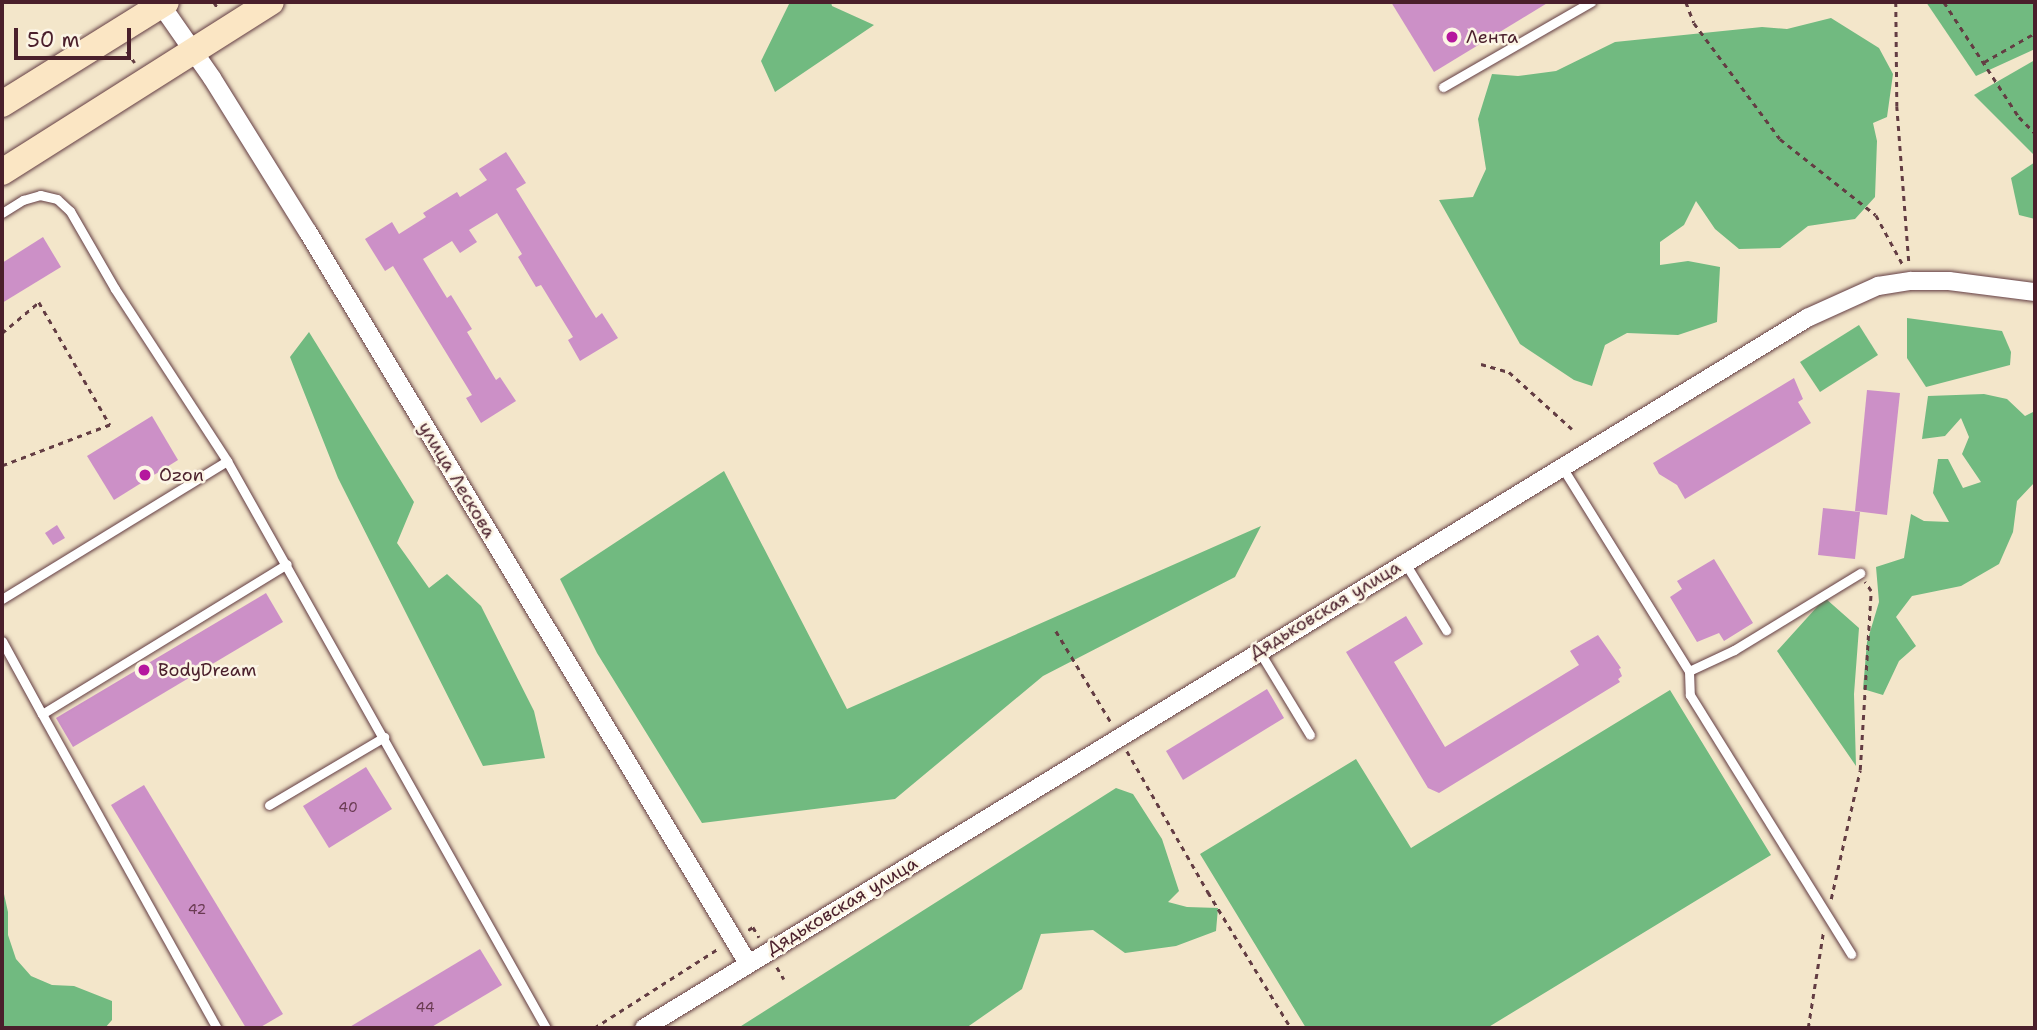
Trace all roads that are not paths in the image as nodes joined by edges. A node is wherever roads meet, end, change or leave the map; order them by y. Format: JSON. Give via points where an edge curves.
{"nodes":[{"id":1,"x":271,"y":2,"type":"edge"},
{"id":2,"x":1591,"y":2,"type":"edge"},
{"id":3,"x":162,"y":3,"type":"edge"},
{"id":4,"x":192,"y":51,"type":"junction"},
{"id":5,"x":1443,"y":87,"type":"dead end"},
{"id":6,"x":2,"y":104,"type":"edge"},
{"id":7,"x":2,"y":172,"type":"edge"},
{"id":8,"x":2,"y":213,"type":"edge"},
{"id":9,"x":2035,"y":292,"type":"edge"},
{"id":10,"x":227,"y":461,"type":"junction"},
{"id":11,"x":1561,"y":466,"type":"junction"},
{"id":12,"x":1404,"y":562,"type":"junction"},
{"id":13,"x":287,"y":564,"type":"junction"},
{"id":14,"x":1860,"y":573,"type":"road end"},
{"id":15,"x":2,"y":599,"type":"edge"},
{"id":16,"x":1446,"y":630,"type":"dead end"},
{"id":17,"x":2,"y":641,"type":"edge"},
{"id":18,"x":1259,"y":650,"type":"junction"},
{"id":19,"x":1689,"y":671,"type":"junction"},
{"id":20,"x":41,"y":714,"type":"junction"},
{"id":21,"x":1310,"y":735,"type":"dead end"},
{"id":22,"x":384,"y":737,"type":"junction"},
{"id":23,"x":269,"y":805,"type":"dead end"},
{"id":24,"x":1851,"y":954,"type":"dead end"},
{"id":25,"x":748,"y":963,"type":"junction"},
{"id":26,"x":217,"y":1028,"type":"edge"},
{"id":27,"x":546,"y":1028,"type":"edge"},
{"id":28,"x":644,"y":1028,"type":"edge"}],
"edges":[{"from":1,"to":4,"type":"main road"},
{"from":2,"to":5,"type":"lane"},
{"from":3,"to":4,"type":"street","name":"улица Лескова"},
{"from":3,"to":6,"type":"main road"},
{"from":4,"to":7,"type":"main road"},
{"from":4,"to":25,"type":"street","name":"улица Лескова","via":[[308,232]]},
{"from":8,"to":10,"type":"lane","via":[[40,195],[57,199],[70,211]]},
{"from":9,"to":11,"type":"street","name":"Дядьковская улица","via":[[1949,281],[1878,286],[1807,318]]},
{"from":10,"to":13,"type":"lane"},
{"from":10,"to":15,"type":"lane"},
{"from":11,"to":12,"type":"street","name":"Дядьковская улица"},
{"from":11,"to":19,"type":"lane"},
{"from":12,"to":16,"type":"lane"},
{"from":12,"to":18,"type":"street","name":"Дядьковская улица"},
{"from":13,"to":20,"type":"lane"},
{"from":13,"to":22,"type":"lane"},
{"from":14,"to":19,"type":"lane","via":[[1734,650]]},
{"from":17,"to":20,"type":"lane"},
{"from":18,"to":21,"type":"lane"},
{"from":18,"to":25,"type":"street","name":"Дядьковская улица"},
{"from":19,"to":24,"type":"lane","via":[[1690,695]]},
{"from":20,"to":26,"type":"lane"},
{"from":22,"to":23,"type":"lane"},
{"from":22,"to":27,"type":"lane"},
{"from":25,"to":28,"type":"street","name":"Дядьковская улица"}]}
